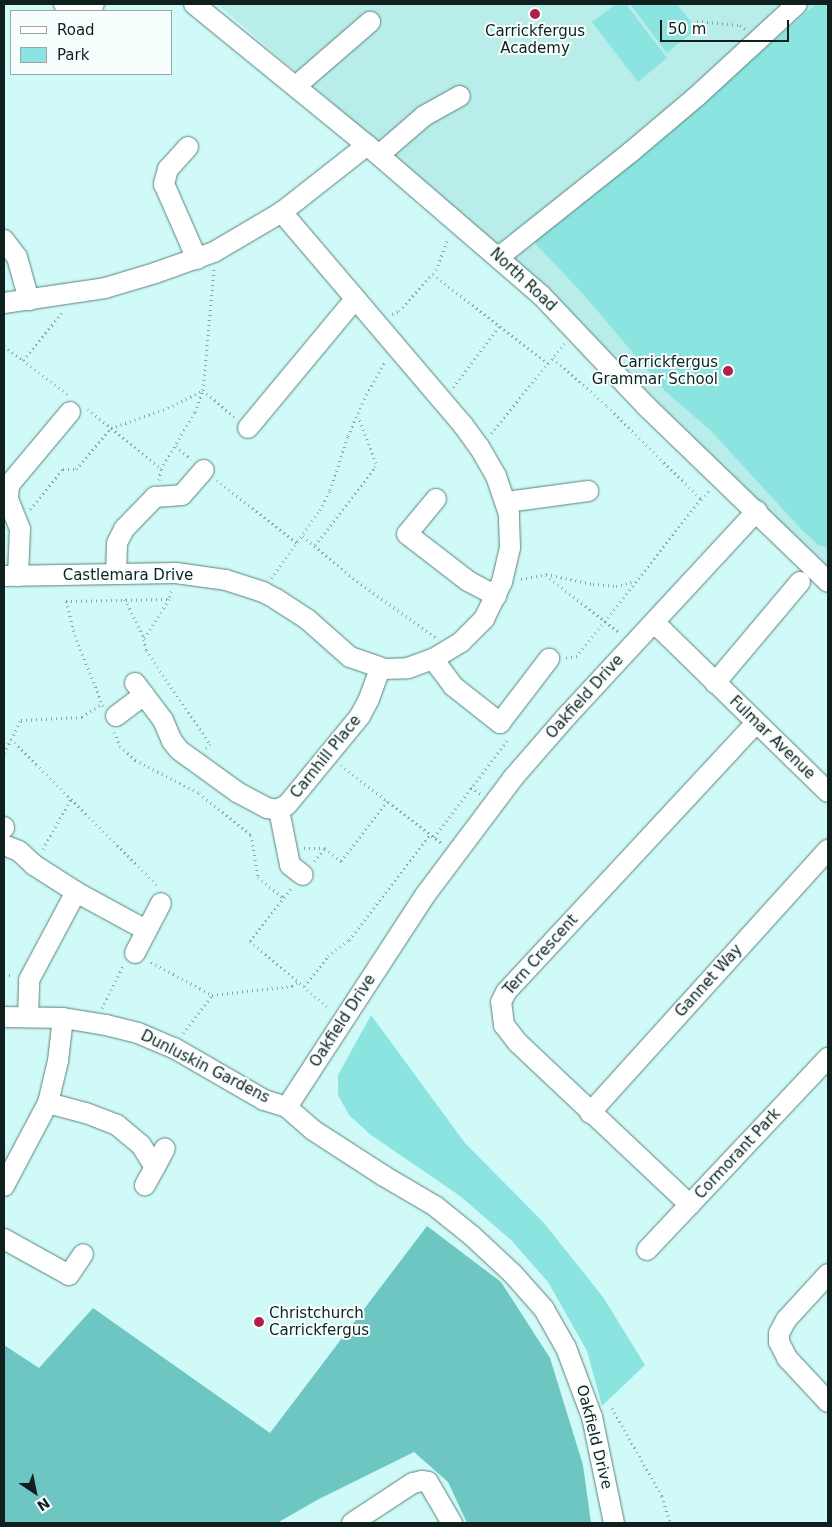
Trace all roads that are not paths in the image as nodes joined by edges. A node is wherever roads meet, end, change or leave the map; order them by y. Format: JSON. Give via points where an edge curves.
{"nodes":[{"id":1,"x":64,"y":4,"type":"edge"},
{"id":2,"x":194,"y":4,"type":"edge"},
{"id":3,"x":797,"y":4,"type":"edge"},
{"id":4,"x":75,"y":10,"type":"edge"},
{"id":5,"x":370,"y":22,"type":"dead end"},
{"id":6,"x":296,"y":86,"type":"junction"},
{"id":7,"x":460,"y":96,"type":"dead end"},
{"id":8,"x":188,"y":147,"type":"dead end"},
{"id":9,"x":373,"y":150,"type":"junction"},
{"id":10,"x":282,"y":212,"type":"junction"},
{"id":11,"x":4,"y":240,"type":"edge"},
{"id":12,"x":206,"y":255,"type":"junction"},
{"id":13,"x":500,"y":257,"type":"junction"},
{"id":14,"x":355,"y":299,"type":"junction"},
{"id":15,"x":29,"y":300,"type":"junction"},
{"id":16,"x":4,"y":303,"type":"edge"},
{"id":17,"x":76,"y":406,"type":"road end"},
{"id":18,"x":248,"y":428,"type":"dead end"},
{"id":19,"x":204,"y":470,"type":"road end"},
{"id":20,"x":588,"y":491,"type":"dead end"},
{"id":21,"x":436,"y":499,"type":"dead end"},
{"id":22,"x":507,"y":502,"type":"junction"},
{"id":23,"x":757,"y":511,"type":"junction"},
{"id":24,"x":116,"y":574,"type":"junction"},
{"id":25,"x":11,"y":576,"type":"edge"},
{"id":26,"x":800,"y":582,"type":"dead end"},
{"id":27,"x":828,"y":582,"type":"edge"},
{"id":28,"x":496,"y":596,"type":"junction"},
{"id":29,"x":653,"y":624,"type":"junction"},
{"id":30,"x":442,"y":654,"type":"junction"},
{"id":31,"x":549,"y":659,"type":"road end"},
{"id":32,"x":380,"y":669,"type":"junction"},
{"id":33,"x":716,"y":683,"type":"junction"},
{"id":34,"x":109,"y":710,"type":"road end"},
{"id":35,"x":756,"y":723,"type":"junction"},
{"id":36,"x":828,"y":792,"type":"edge"},
{"id":37,"x":279,"y":810,"type":"junction"},
{"id":38,"x":4,"y":845,"type":"edge"},
{"id":39,"x":828,"y":850,"type":"edge"},
{"id":40,"x":303,"y":876,"type":"road end"},
{"id":41,"x":76,"y":892,"type":"junction"},
{"id":42,"x":161,"y":903,"type":"road end"},
{"id":43,"x":146,"y":930,"type":"junction"},
{"id":44,"x":135,"y":953,"type":"road end"},
{"id":45,"x":28,"y":1016,"type":"junction"},
{"id":46,"x":4,"y":1017,"type":"edge"},
{"id":47,"x":63,"y":1018,"type":"junction"},
{"id":48,"x":828,"y":1058,"type":"edge"},
{"id":49,"x":48,"y":1103,"type":"junction"},
{"id":50,"x":287,"y":1107,"type":"junction"},
{"id":51,"x":590,"y":1113,"type":"junction"},
{"id":52,"x":166,"y":1148,"type":"dead end"},
{"id":53,"x":155,"y":1167,"type":"junction"},
{"id":54,"x":5,"y":1180,"type":"edge"},
{"id":55,"x":145,"y":1185,"type":"dead end"},
{"id":56,"x":690,"y":1205,"type":"junction"},
{"id":57,"x":4,"y":1239,"type":"edge"},
{"id":58,"x":647,"y":1250,"type":"dead end"},
{"id":59,"x":83,"y":1254,"type":"dead end"},
{"id":60,"x":828,"y":1274,"type":"edge"},
{"id":61,"x":828,"y":1402,"type":"edge"},
{"id":62,"x":352,"y":1523,"type":"edge"},
{"id":63,"x":452,"y":1523,"type":"edge"},
{"id":64,"x":614,"y":1523,"type":"edge"}],
"edges":[{"from":1,"to":4,"type":"street"},
{"from":2,"to":6,"type":"street","name":"North Road"},
{"from":3,"to":13,"type":"street","via":[[696,97]]},
{"from":5,"to":6,"type":"street"},
{"from":6,"to":9,"type":"street","name":"North Road"},
{"from":7,"to":9,"type":"street"},
{"from":8,"to":12,"type":"street","via":[[168,169],[164,184]]},
{"from":9,"to":10,"type":"street"},
{"from":9,"to":13,"type":"street","name":"North Road"},
{"from":10,"to":12,"type":"street"},
{"from":10,"to":14,"type":"street","name":"Castlemara Drive"},
{"from":11,"to":15,"type":"street","via":[[17,257]]},
{"from":12,"to":15,"type":"street","via":[[125,282],[75,294]]},
{"from":13,"to":23,"type":"street","name":"North Road","via":[[576,330],[646,406]]},
{"from":14,"to":18,"type":"street"},
{"from":14,"to":22,"type":"street","name":"Castlemara Drive","via":[[479,447]]},
{"from":15,"to":16,"type":"street"},
{"from":17,"to":25,"type":"street","via":[[9,485],[8,499],[17,516],[20,533]]},
{"from":19,"to":24,"type":"street","via":[[182,495],[155,497],[118,538]]},
{"from":20,"to":22,"type":"street"},
{"from":21,"to":28,"type":"street","via":[[407,534],[468,582]]},
{"from":22,"to":28,"type":"street","name":"Castlemara Drive","via":[[510,548],[506,571]]},
{"from":23,"to":27,"type":"street","name":"North Road"},
{"from":23,"to":29,"type":"street","name":"Oakfield Drive"},
{"from":24,"to":25,"type":"street","name":"Castlemara Drive"},
{"from":24,"to":32,"type":"street","name":"Castlemara Drive","via":[[176,573],[210,577],[263,592],[299,613],[350,657]]},
{"from":26,"to":33,"type":"street"},
{"from":28,"to":30,"type":"street","name":"Castlemara Drive","via":[[475,629]]},
{"from":29,"to":33,"type":"street","name":"Fulmar Avenue"},
{"from":29,"to":50,"type":"street","name":"Oakfield Drive","via":[[513,778],[477,824],[426,894]]},
{"from":30,"to":31,"type":"street","via":[[453,686],[500,723]]},
{"from":30,"to":32,"type":"street","name":"Castlemara Drive","via":[[408,668]]},
{"from":32,"to":37,"type":"street","name":"Carnhill Place","via":[[363,711],[287,805]]},
{"from":33,"to":35,"type":"street","name":"Fulmar Avenue"},
{"from":34,"to":37,"type":"street","name":"Carnhill Place","via":[[139,689],[166,724],[175,746],[248,800]]},
{"from":35,"to":36,"type":"street","name":"Fulmar Avenue"},
{"from":35,"to":51,"type":"street","name":"Tern Crescent","via":[[502,998],[501,1016],[507,1030]]},
{"from":37,"to":40,"type":"street","via":[[290,865]]},
{"from":38,"to":41,"type":"street","via":[[18,851]]},
{"from":39,"to":51,"type":"street","name":"Gannet Way"},
{"from":41,"to":43,"type":"street"},
{"from":41,"to":45,"type":"street","via":[[29,980]]},
{"from":42,"to":43,"type":"street"},
{"from":43,"to":44,"type":"street"},
{"from":45,"to":46,"type":"street","name":"Dunluskin Gardens"},
{"from":45,"to":47,"type":"street","name":"Dunluskin Gardens"},
{"from":47,"to":49,"type":"street","via":[[58,1061]]},
{"from":47,"to":50,"type":"street","name":"Dunluskin Gardens","via":[[138,1033],[174,1048],[264,1100]]},
{"from":48,"to":56,"type":"street","name":"Cormorant Park"},
{"from":49,"to":53,"type":"street","via":[[92,1114],[117,1125],[140,1146]]},
{"from":49,"to":54,"type":"street"},
{"from":50,"to":64,"type":"street","name":"Oakfield Drive","via":[[320,1135],[435,1206],[513,1274],[544,1309],[566,1348],[592,1417]]},
{"from":51,"to":56,"type":"street","name":"Tern Crescent"},
{"from":52,"to":53,"type":"street"},
{"from":53,"to":55,"type":"street"},
{"from":56,"to":58,"type":"street","name":"Cormorant Park"},
{"from":57,"to":59,"type":"street","via":[[69,1275]]},
{"from":60,"to":61,"type":"street","via":[[786,1320],[780,1342],[793,1366]]},
{"from":62,"to":63,"type":"street","via":[[422,1480],[428,1482]]}]}
